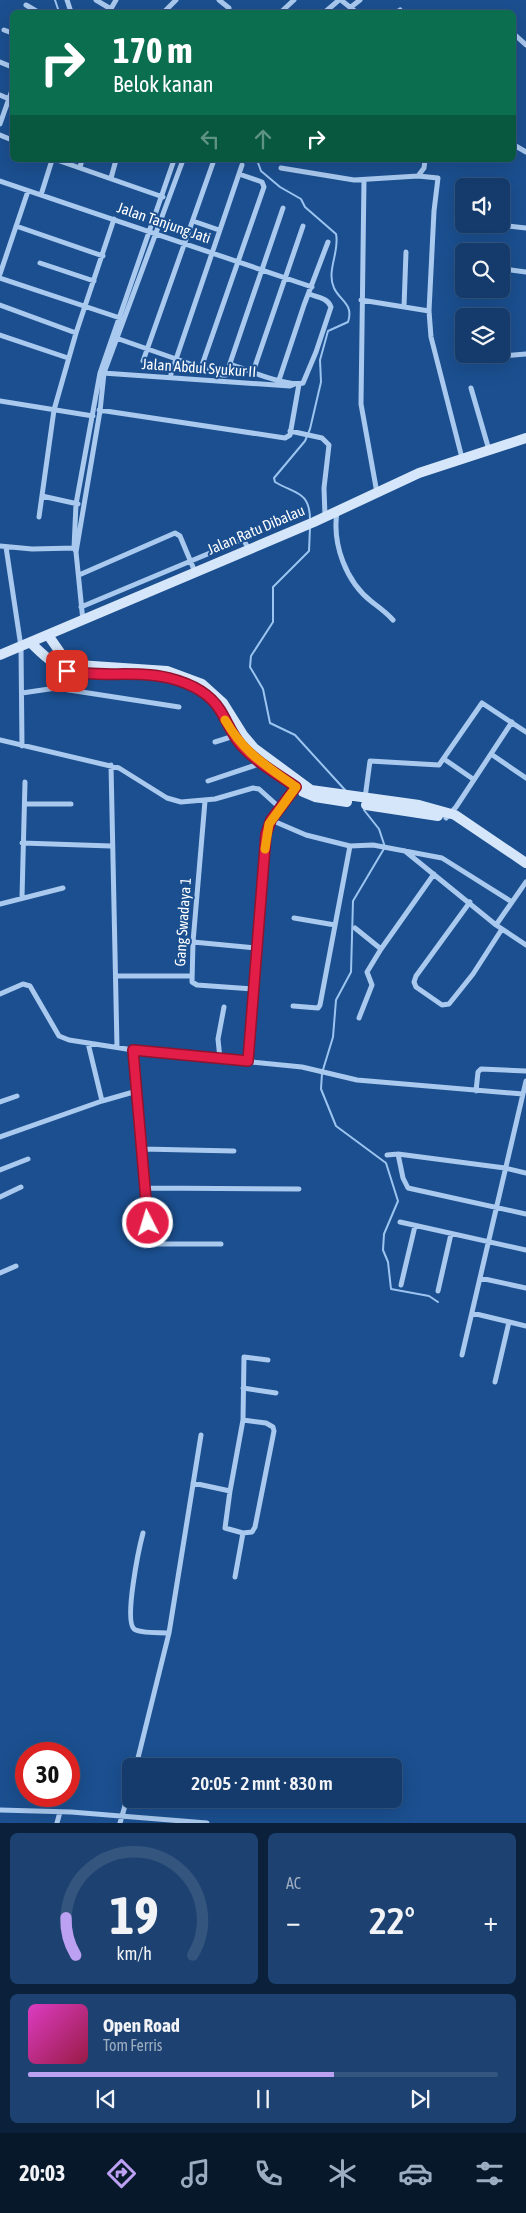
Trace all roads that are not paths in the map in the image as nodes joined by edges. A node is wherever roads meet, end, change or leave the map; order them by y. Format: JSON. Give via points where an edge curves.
{"nodes":[{"id":1,"x":96,"y":0,"type":"edge"},
{"id":2,"x":176,"y":0,"type":"edge"},
{"id":3,"x":219,"y":0,"type":"edge"},
{"id":4,"x":340,"y":0,"type":"edge"},
{"id":5,"x":360,"y":0,"type":"edge"},
{"id":6,"x":26,"y":5,"type":"dead end"},
{"id":7,"x":351,"y":7,"type":"junction"},
{"id":8,"x":35,"y":10,"type":"edge"},
{"id":9,"x":109,"y":10,"type":"edge"},
{"id":10,"x":166,"y":10,"type":"edge"},
{"id":11,"x":229,"y":10,"type":"edge"},
{"id":12,"x":328,"y":10,"type":"edge"},
{"id":13,"x":354,"y":10,"type":"edge"},
{"id":14,"x":4,"y":30,"type":"dead end"},
{"id":15,"x":10,"y":32,"type":"edge"},
{"id":16,"x":516,"y":36,"type":"edge"},
{"id":17,"x":526,"y":45,"type":"edge"},
{"id":18,"x":0,"y":96,"type":"edge"},
{"id":19,"x":10,"y":96,"type":"edge"},
{"id":20,"x":9,"y":99,"type":"junction"},
{"id":21,"x":0,"y":124,"type":"edge"},
{"id":22,"x":51,"y":162,"type":"edge"},
{"id":23,"x":64,"y":162,"type":"edge"},
{"id":24,"x":81,"y":162,"type":"edge"},
{"id":25,"x":115,"y":162,"type":"edge"},
{"id":26,"x":173,"y":162,"type":"edge"},
{"id":27,"x":182,"y":162,"type":"edge"},
{"id":28,"x":213,"y":162,"type":"edge"},
{"id":29,"x":425,"y":162,"type":"edge"},
{"id":30,"x":242,"y":165,"type":"dead end"},
{"id":31,"x":80,"y":167,"type":"junction"},
{"id":32,"x":281,"y":168,"type":"dead end"},
{"id":33,"x":239,"y":174,"type":"junction"},
{"id":34,"x":418,"y":176,"type":"junction"},
{"id":35,"x":111,"y":178,"type":"junction"},
{"id":36,"x":364,"y":180,"type":"junction"},
{"id":37,"x":0,"y":181,"type":"edge"},
{"id":38,"x":28,"y":190,"type":"junction"},
{"id":39,"x":41,"y":195,"type":"junction"},
{"id":40,"x":161,"y":197,"type":"junction"},
{"id":41,"x":168,"y":199,"type":"junction"},
{"id":42,"x":282,"y":208,"type":"dead end"},
{"id":43,"x":114,"y":220,"type":"junction"},
{"id":44,"x":193,"y":221,"type":"junction"},
{"id":45,"x":16,"y":226,"type":"junction"},
{"id":46,"x":303,"y":226,"type":"dead end"},
{"id":47,"x":510,"y":226,"type":"edge"},
{"id":48,"x":526,"y":228,"type":"edge"},
{"id":49,"x":149,"y":230,"type":"junction"},
{"id":50,"x":219,"y":230,"type":"junction"},
{"id":51,"x":156,"y":233,"type":"junction"},
{"id":52,"x":328,"y":242,"type":"dead end"},
{"id":53,"x":184,"y":243,"type":"junction"},
{"id":54,"x":406,"y":252,"type":"dead end"},
{"id":55,"x":211,"y":253,"type":"junction"},
{"id":56,"x":103,"y":256,"type":"junction"},
{"id":57,"x":237,"y":262,"type":"junction"},
{"id":58,"x":40,"y":263,"type":"dead end"},
{"id":59,"x":260,"y":270,"type":"junction"},
{"id":60,"x":511,"y":270,"type":"dead end"},
{"id":61,"x":526,"y":272,"type":"edge"},
{"id":62,"x":0,"y":274,"type":"edge"},
{"id":63,"x":0,"y":278,"type":"edge"},
{"id":64,"x":286,"y":278,"type":"junction"},
{"id":65,"x":94,"y":281,"type":"junction"},
{"id":66,"x":312,"y":287,"type":"junction"},
{"id":67,"x":309,"y":294,"type":"junction"},
{"id":68,"x":361,"y":300,"type":"junction"},
{"id":69,"x":0,"y":305,"type":"edge"},
{"id":70,"x":404,"y":307,"type":"junction"},
{"id":71,"x":86,"y":308,"type":"junction"},
{"id":72,"x":429,"y":311,"type":"junction"},
{"id":73,"x":121,"y":319,"type":"junction"},
{"id":74,"x":76,"y":333,"type":"junction"},
{"id":75,"x":0,"y":335,"type":"edge"},
{"id":76,"x":115,"y":338,"type":"junction"},
{"id":77,"x":148,"y":348,"type":"junction"},
{"id":78,"x":526,"y":354,"type":"edge"},
{"id":79,"x":510,"y":355,"type":"edge"},
{"id":80,"x":68,"y":358,"type":"junction"},
{"id":81,"x":176,"y":358,"type":"junction"},
{"id":82,"x":143,"y":361,"type":"dead end"},
{"id":83,"x":230,"y":364,"type":"junction"},
{"id":84,"x":201,"y":368,"type":"junction"},
{"id":85,"x":253,"y":372,"type":"junction"},
{"id":86,"x":102,"y":373,"type":"junction"},
{"id":87,"x":216,"y":373,"type":"junction"},
{"id":88,"x":171,"y":374,"type":"dead end"},
{"id":89,"x":280,"y":380,"type":"junction"},
{"id":90,"x":210,"y":382,"type":"junction"},
{"id":91,"x":297,"y":384,"type":"junction"},
{"id":92,"x":471,"y":388,"type":"dead end"},
{"id":93,"x":0,"y":401,"type":"edge"},
{"id":94,"x":54,"y":410,"type":"junction"},
{"id":95,"x":100,"y":411,"type":"junction"},
{"id":96,"x":93,"y":413,"type":"junction"},
{"id":97,"x":99,"y":417,"type":"junction"},
{"id":98,"x":290,"y":431,"type":"junction"},
{"id":99,"x":526,"y":438,"type":"edge"},
{"id":100,"x":489,"y":450,"type":"junction"},
{"id":101,"x":462,"y":458,"type":"junction"},
{"id":102,"x":377,"y":494,"type":"junction"},
{"id":103,"x":42,"y":496,"type":"junction"},
{"id":104,"x":76,"y":504,"type":"junction"},
{"id":105,"x":83,"y":505,"type":"junction"},
{"id":106,"x":337,"y":511,"type":"junction"},
{"id":107,"x":325,"y":516,"type":"junction"},
{"id":108,"x":39,"y":517,"type":"dead end"},
{"id":109,"x":3,"y":546,"type":"edge"},
{"id":110,"x":76,"y":549,"type":"junction"},
{"id":111,"x":193,"y":567,"type":"junction"},
{"id":112,"x":79,"y":575,"type":"junction"},
{"id":113,"x":81,"y":607,"type":"junction"},
{"id":114,"x":393,"y":620,"type":"dead end"},
{"id":115,"x":83,"y":621,"type":"junction"},
{"id":116,"x":48,"y":635,"type":"junction"},
{"id":117,"x":26,"y":645,"type":"junction"},
{"id":118,"x":0,"y":655,"type":"edge"},
{"id":119,"x":22,"y":693,"type":"junction"},
{"id":120,"x":179,"y":707,"type":"dead end"},
{"id":121,"x":512,"y":722,"type":"junction"},
{"id":122,"x":526,"y":732,"type":"edge"},
{"id":123,"x":235,"y":736,"type":"junction"},
{"id":124,"x":0,"y":740,"type":"edge"},
{"id":125,"x":214,"y":742,"type":"dead end"},
{"id":126,"x":22,"y":746,"type":"junction"},
{"id":127,"x":490,"y":754,"type":"junction"},
{"id":128,"x":444,"y":759,"type":"junction"},
{"id":129,"x":262,"y":763,"type":"junction"},
{"id":130,"x":110,"y":765,"type":"junction"},
{"id":131,"x":526,"y":778,"type":"edge"},
{"id":132,"x":473,"y":779,"type":"junction"},
{"id":133,"x":208,"y":780,"type":"dead end"},
{"id":134,"x":26,"y":782,"type":"dead end"},
{"id":135,"x":298,"y":784,"type":"junction"},
{"id":136,"x":206,"y":801,"type":"junction"},
{"id":137,"x":360,"y":801,"type":"junction"},
{"id":138,"x":24,"y":804,"type":"junction"},
{"id":139,"x":71,"y":804,"type":"dead end"},
{"id":140,"x":280,"y":808,"type":"junction"},
{"id":141,"x":453,"y":816,"type":"junction"},
{"id":142,"x":271,"y":820,"type":"junction"},
{"id":143,"x":22,"y":843,"type":"junction"},
{"id":144,"x":111,"y":846,"type":"junction"},
{"id":145,"x":350,"y":846,"type":"junction"},
{"id":146,"x":402,"y":850,"type":"junction"},
{"id":147,"x":526,"y":863,"type":"edge"},
{"id":148,"x":434,"y":874,"type":"junction"},
{"id":149,"x":526,"y":882,"type":"edge"},
{"id":150,"x":63,"y":888,"type":"dead end"},
{"id":151,"x":22,"y":897,"type":"junction"},
{"id":152,"x":470,"y":902,"type":"junction"},
{"id":153,"x":512,"y":902,"type":"junction"},
{"id":154,"x":0,"y":904,"type":"edge"},
{"id":155,"x":294,"y":918,"type":"dead end"},
{"id":156,"x":335,"y":925,"type":"junction"},
{"id":157,"x":496,"y":925,"type":"junction"},
{"id":158,"x":355,"y":928,"type":"dead end"},
{"id":159,"x":502,"y":929,"type":"junction"},
{"id":160,"x":193,"y":942,"type":"junction"},
{"id":161,"x":526,"y":945,"type":"edge"},
{"id":162,"x":256,"y":948,"type":"junction"},
{"id":163,"x":381,"y":949,"type":"junction"},
{"id":164,"x":116,"y":976,"type":"junction"},
{"id":165,"x":192,"y":976,"type":"junction"},
{"id":166,"x":253,"y":989,"type":"junction"},
{"id":167,"x":0,"y":994,"type":"edge"},
{"id":168,"x":293,"y":1006,"type":"dead end"},
{"id":169,"x":224,"y":1008,"type":"dead end"},
{"id":170,"x":359,"y":1018,"type":"dead end"},
{"id":171,"x":88,"y":1043,"type":"junction"},
{"id":172,"x":117,"y":1047,"type":"junction"},
{"id":173,"x":133,"y":1050,"type":"junction"},
{"id":174,"x":220,"y":1059,"type":"junction"},
{"id":175,"x":248,"y":1061,"type":"junction"},
{"id":176,"x":526,"y":1071,"type":"edge"},
{"id":177,"x":526,"y":1081,"type":"edge"},
{"id":178,"x":137,"y":1091,"type":"junction"},
{"id":179,"x":476,"y":1091,"type":"junction"},
{"id":180,"x":523,"y":1094,"type":"junction"},
{"id":181,"x":17,"y":1096,"type":"dead end"},
{"id":182,"x":102,"y":1101,"type":"junction"},
{"id":183,"x":0,"y":1102,"type":"edge"},
{"id":184,"x":0,"y":1137,"type":"edge"},
{"id":185,"x":142,"y":1149,"type":"junction"},
{"id":186,"x":234,"y":1151,"type":"dead end"},
{"id":187,"x":398,"y":1154,"type":"junction"},
{"id":188,"x":388,"y":1155,"type":"dead end"},
{"id":189,"x":28,"y":1159,"type":"dead end"},
{"id":190,"x":505,"y":1168,"type":"junction"},
{"id":191,"x":0,"y":1170,"type":"edge"},
{"id":192,"x":526,"y":1173,"type":"edge"},
{"id":193,"x":21,"y":1188,"type":"dead end"},
{"id":194,"x":145,"y":1188,"type":"junction"},
{"id":195,"x":299,"y":1189,"type":"dead end"},
{"id":196,"x":0,"y":1197,"type":"edge"},
{"id":197,"x":495,"y":1208,"type":"junction"},
{"id":198,"x":526,"y":1214,"type":"edge"},
{"id":199,"x":400,"y":1222,"type":"dead end"},
{"id":200,"x":415,"y":1226,"type":"junction"},
{"id":201,"x":451,"y":1234,"type":"junction"},
{"id":202,"x":488,"y":1242,"type":"junction"},
{"id":203,"x":221,"y":1244,"type":"dead end"},
{"id":204,"x":526,"y":1250,"type":"edge"},
{"id":205,"x":16,"y":1266,"type":"dead end"},
{"id":206,"x":0,"y":1273,"type":"edge"},
{"id":207,"x":480,"y":1278,"type":"junction"},
{"id":208,"x":401,"y":1285,"type":"dead end"},
{"id":209,"x":526,"y":1288,"type":"edge"},
{"id":210,"x":438,"y":1291,"type":"dead end"},
{"id":211,"x":472,"y":1313,"type":"junction"},
{"id":212,"x":508,"y":1322,"type":"junction"},
{"id":213,"x":526,"y":1326,"type":"edge"},
{"id":214,"x":462,"y":1355,"type":"dead end"},
{"id":215,"x":268,"y":1360,"type":"dead end"},
{"id":216,"x":495,"y":1382,"type":"dead end"},
{"id":217,"x":243,"y":1388,"type":"junction"},
{"id":218,"x":276,"y":1393,"type":"dead end"},
{"id":219,"x":243,"y":1420,"type":"junction"},
{"id":220,"x":202,"y":1436,"type":"dead end"},
{"id":221,"x":193,"y":1483,"type":"junction"},
{"id":222,"x":230,"y":1491,"type":"junction"},
{"id":223,"x":243,"y":1533,"type":"junction"},
{"id":224,"x":143,"y":1534,"type":"dead end"},
{"id":225,"x":235,"y":1577,"type":"dead end"},
{"id":226,"x":169,"y":1633,"type":"junction"},
{"id":227,"x":138,"y":1758,"type":"edge"},
{"id":228,"x":125,"y":1808,"type":"edge"},
{"id":229,"x":0,"y":1810,"type":"edge"},
{"id":230,"x":60,"y":1812,"type":"junction"},
{"id":231,"x":123,"y":1816,"type":"junction"},
{"id":232,"x":57,"y":1823,"type":"edge"},
{"id":233,"x":120,"y":1823,"type":"edge"},
{"id":234,"x":207,"y":1823,"type":"edge"}],
"edges":[{"from":1,"to":9,"type":"street"},
{"from":2,"to":10,"type":"street"},
{"from":3,"to":11,"type":"street"},
{"from":4,"to":7,"type":"street"},
{"from":4,"to":12,"type":"street"},
{"from":5,"to":7,"type":"street"},
{"from":6,"to":8,"type":"street"},
{"from":7,"to":13,"type":"street"},
{"from":14,"to":15,"type":"street"},
{"from":16,"to":17,"type":"street"},
{"from":18,"to":20,"type":"street"},
{"from":19,"to":20,"type":"street"},
{"from":20,"to":21,"type":"street"},
{"from":22,"to":39,"type":"street"},
{"from":23,"to":31,"type":"street"},
{"from":24,"to":31,"type":"street"},
{"from":25,"to":35,"type":"street"},
{"from":26,"to":40,"type":"street"},
{"from":27,"to":41,"type":"street"},
{"from":28,"to":44,"type":"street"},
{"from":29,"to":34,"type":"street"},
{"from":30,"to":33,"type":"street"},
{"from":31,"to":35,"type":"street"},
{"from":32,"to":36,"type":"street"},
{"from":33,"to":50,"type":"street"},
{"from":33,"to":57,"type":"street","via":[[264,184]]},
{"from":34,"to":36,"type":"street"},
{"from":34,"to":72,"type":"street","via":[[436,176],[439,180],[434,211]]},
{"from":35,"to":40,"type":"street"},
{"from":36,"to":68,"type":"street"},
{"from":37,"to":38,"type":"street","name":"Jalan Tanjung Jati"},
{"from":38,"to":39,"type":"street","name":"Jalan Tanjung Jati"},
{"from":38,"to":45,"type":"street"},
{"from":39,"to":43,"type":"street","name":"Jalan Tanjung Jati"},
{"from":40,"to":41,"type":"street"},
{"from":40,"to":49,"type":"street"},
{"from":41,"to":51,"type":"street"},
{"from":42,"to":59,"type":"street"},
{"from":43,"to":49,"type":"street","name":"Jalan Tanjung Jati"},
{"from":43,"to":56,"type":"street"},
{"from":44,"to":50,"type":"street"},
{"from":44,"to":53,"type":"street"},
{"from":45,"to":56,"type":"street"},
{"from":45,"to":62,"type":"street"},
{"from":46,"to":64,"type":"street"},
{"from":47,"to":48,"type":"street"},
{"from":49,"to":51,"type":"street","name":"Jalan Tanjung Jati"},
{"from":49,"to":73,"type":"street"},
{"from":50,"to":55,"type":"street"},
{"from":51,"to":53,"type":"street","name":"Jalan Tanjung Jati"},
{"from":51,"to":73,"type":"street"},
{"from":52,"to":66,"type":"street"},
{"from":53,"to":55,"type":"street","name":"Jalan Tanjung Jati"},
{"from":53,"to":77,"type":"street"},
{"from":54,"to":70,"type":"street"},
{"from":55,"to":57,"type":"street","name":"Jalan Tanjung Jati"},
{"from":55,"to":81,"type":"street"},
{"from":56,"to":65,"type":"street"},
{"from":57,"to":59,"type":"street","name":"Jalan Tanjung Jati"},
{"from":57,"to":84,"type":"street"},
{"from":58,"to":65,"type":"street"},
{"from":59,"to":64,"type":"street","name":"Jalan Tanjung Jati"},
{"from":59,"to":83,"type":"street"},
{"from":60,"to":61,"type":"street"},
{"from":63,"to":71,"type":"street"},
{"from":64,"to":66,"type":"street","name":"Jalan Tanjung Jati"},
{"from":64,"to":85,"type":"street"},
{"from":65,"to":71,"type":"street"},
{"from":66,"to":67,"type":"street"},
{"from":67,"to":89,"type":"street"},
{"from":67,"to":91,"type":"street","via":[[325,299],[331,307],[305,380]]},
{"from":68,"to":70,"type":"street"},
{"from":68,"to":102,"type":"street","via":[[361,404]]},
{"from":69,"to":74,"type":"street"},
{"from":70,"to":72,"type":"street"},
{"from":71,"to":73,"type":"street"},
{"from":71,"to":74,"type":"street"},
{"from":72,"to":101,"type":"street","via":[[431,337]]},
{"from":73,"to":76,"type":"street"},
{"from":74,"to":80,"type":"street"},
{"from":75,"to":80,"type":"street"},
{"from":76,"to":77,"type":"street"},
{"from":76,"to":86,"type":"street"},
{"from":77,"to":81,"type":"street"},
{"from":77,"to":82,"type":"street"},
{"from":78,"to":79,"type":"street"},
{"from":80,"to":94,"type":"street"},
{"from":81,"to":84,"type":"street"},
{"from":81,"to":88,"type":"street"},
{"from":83,"to":85,"type":"street"},
{"from":83,"to":87,"type":"street","via":[[226,374]]},
{"from":84,"to":87,"type":"street"},
{"from":85,"to":89,"type":"street"},
{"from":86,"to":90,"type":"street","name":"Jalan Abdul Syukur II"},
{"from":86,"to":95,"type":"street"},
{"from":86,"to":96,"type":"street"},
{"from":87,"to":90,"type":"street"},
{"from":89,"to":91,"type":"street"},
{"from":90,"to":91,"type":"street","name":"Jalan Abdul Syukur II"},
{"from":91,"to":98,"type":"street"},
{"from":92,"to":100,"type":"street"},
{"from":93,"to":94,"type":"street"},
{"from":94,"to":96,"type":"street"},
{"from":94,"to":103,"type":"street"},
{"from":95,"to":96,"type":"street"},
{"from":95,"to":97,"type":"street"},
{"from":95,"to":98,"type":"street","via":[[285,438]]},
{"from":96,"to":97,"type":"street"},
{"from":96,"to":104,"type":"street"},
{"from":97,"to":105,"type":"street"},
{"from":98,"to":107,"type":"street","via":[[326,440],[329,445],[324,488]]},
{"from":99,"to":100,"type":"street","name":"Jalan Ratu Dibalau"},
{"from":100,"to":101,"type":"street","name":"Jalan Ratu Dibalau"},
{"from":101,"to":102,"type":"street","name":"Jalan Ratu Dibalau","via":[[420,473]]},
{"from":102,"to":106,"type":"street","name":"Jalan Ratu Dibalau"},
{"from":103,"to":104,"type":"street"},
{"from":103,"to":108,"type":"street"},
{"from":104,"to":105,"type":"street"},
{"from":104,"to":110,"type":"street"},
{"from":105,"to":110,"type":"street"},
{"from":106,"to":107,"type":"street","name":"Jalan Ratu Dibalau"},
{"from":106,"to":114,"type":"street","via":[[336,525],[346,570],[371,602]]},
{"from":107,"to":111,"type":"street","name":"Jalan Ratu Dibalau","via":[[249,549]]},
{"from":109,"to":110,"type":"street"},
{"from":109,"to":117,"type":"street"},
{"from":110,"to":112,"type":"street"},
{"from":111,"to":112,"type":"street","via":[[180,536],[175,533]]},
{"from":111,"to":113,"type":"street"},
{"from":111,"to":115,"type":"street","name":"Jalan Ratu Dibalau"},
{"from":112,"to":113,"type":"street"},
{"from":113,"to":115,"type":"street"},
{"from":115,"to":116,"type":"street","name":"Jalan Ratu Dibalau"},
{"from":116,"to":117,"type":"street","name":"Jalan Ratu Dibalau"},
{"from":116,"to":135,"type":"street","via":[[64,658],[78,665],[167,671],[202,684],[223,703],[247,741]]},
{"from":117,"to":118,"type":"street","name":"Jalan Ratu Dibalau"},
{"from":117,"to":119,"type":"street"},
{"from":117,"to":123,"type":"street","via":[[67,671],[153,675],[198,689],[213,700]]},
{"from":119,"to":120,"type":"street","via":[[56,688]]},
{"from":119,"to":126,"type":"street"},
{"from":121,"to":122,"type":"street"},
{"from":121,"to":127,"type":"street"},
{"from":121,"to":128,"type":"street","via":[[481,703]]},
{"from":123,"to":125,"type":"street"},
{"from":123,"to":129,"type":"street"},
{"from":124,"to":126,"type":"street"},
{"from":126,"to":130,"type":"street"},
{"from":127,"to":131,"type":"street"},
{"from":127,"to":132,"type":"street"},
{"from":128,"to":132,"type":"street"},
{"from":128,"to":137,"type":"street","via":[[437,766],[372,760]]},
{"from":129,"to":133,"type":"street"},
{"from":129,"to":135,"type":"street"},
{"from":130,"to":136,"type":"street","via":[[126,771],[167,798],[181,802]]},
{"from":130,"to":144,"type":"street"},
{"from":132,"to":141,"type":"street"},
{"from":134,"to":138,"type":"street"},
{"from":135,"to":137,"type":"street"},
{"from":135,"to":137,"type":"street","via":[[315,797]]},
{"from":135,"to":140,"type":"street"},
{"from":136,"to":140,"type":"street","via":[[256,788]]},
{"from":136,"to":160,"type":"street","name":"Gang Swadaya 1"},
{"from":137,"to":141,"type":"street","via":[[419,805]]},
{"from":138,"to":139,"type":"street"},
{"from":138,"to":143,"type":"street"},
{"from":140,"to":142,"type":"street"},
{"from":141,"to":147,"type":"street"},
{"from":142,"to":145,"type":"street","via":[[306,835]]},
{"from":142,"to":162,"type":"street","via":[[266,834]]},
{"from":143,"to":144,"type":"street"},
{"from":143,"to":151,"type":"street"},
{"from":144,"to":164,"type":"street"},
{"from":145,"to":146,"type":"street","via":[[373,845]]},
{"from":145,"to":156,"type":"street"},
{"from":146,"to":148,"type":"street"},
{"from":146,"to":153,"type":"street","via":[[446,859]]},
{"from":148,"to":152,"type":"street"},
{"from":148,"to":163,"type":"street"},
{"from":149,"to":153,"type":"street"},
{"from":150,"to":151,"type":"street"},
{"from":151,"to":154,"type":"street"},
{"from":152,"to":157,"type":"street"},
{"from":152,"to":159,"type":"street","via":[[416,976],[416,988],[442,1004],[449,1004]]},
{"from":153,"to":157,"type":"street"},
{"from":155,"to":156,"type":"street"},
{"from":156,"to":168,"type":"street","via":[[320,1005],[318,1008]]},
{"from":157,"to":159,"type":"street"},
{"from":158,"to":163,"type":"street"},
{"from":159,"to":161,"type":"street"},
{"from":160,"to":162,"type":"street"},
{"from":160,"to":165,"type":"street","name":"Gang Swadaya 1"},
{"from":162,"to":166,"type":"street"},
{"from":163,"to":170,"type":"street","via":[[367,972],[372,985]]},
{"from":164,"to":165,"type":"street"},
{"from":164,"to":172,"type":"street"},
{"from":165,"to":166,"type":"street","name":"Gang Swadaya 1","via":[[192,982],[197,985]]},
{"from":166,"to":175,"type":"street"},
{"from":167,"to":171,"type":"street","via":[[28,985],[59,1036]]},
{"from":169,"to":174,"type":"street","via":[[218,1039]]},
{"from":171,"to":172,"type":"street"},
{"from":171,"to":182,"type":"street"},
{"from":172,"to":173,"type":"street"},
{"from":173,"to":174,"type":"street"},
{"from":173,"to":178,"type":"street"},
{"from":174,"to":175,"type":"street"},
{"from":175,"to":179,"type":"street","via":[[312,1069],[357,1080]]},
{"from":176,"to":179,"type":"street","via":[[480,1069]]},
{"from":177,"to":180,"type":"street"},
{"from":178,"to":182,"type":"street"},
{"from":178,"to":185,"type":"street"},
{"from":179,"to":180,"type":"street"},
{"from":180,"to":190,"type":"street"},
{"from":181,"to":183,"type":"street"},
{"from":182,"to":184,"type":"street"},
{"from":185,"to":186,"type":"street"},
{"from":185,"to":194,"type":"street"},
{"from":187,"to":188,"type":"street"},
{"from":187,"to":190,"type":"street"},
{"from":187,"to":197,"type":"street","via":[[408,1188]]},
{"from":189,"to":191,"type":"street"},
{"from":190,"to":192,"type":"street"},
{"from":190,"to":197,"type":"street"},
{"from":193,"to":196,"type":"street"},
{"from":194,"to":195,"type":"street"},
{"from":194,"to":203,"type":"street","via":[[150,1243]]},
{"from":197,"to":198,"type":"street"},
{"from":197,"to":202,"type":"street"},
{"from":199,"to":200,"type":"street"},
{"from":200,"to":201,"type":"street"},
{"from":200,"to":208,"type":"street"},
{"from":201,"to":202,"type":"street"},
{"from":201,"to":210,"type":"street"},
{"from":202,"to":204,"type":"street"},
{"from":202,"to":207,"type":"street"},
{"from":205,"to":206,"type":"street"},
{"from":207,"to":209,"type":"street"},
{"from":207,"to":211,"type":"street"},
{"from":211,"to":212,"type":"street"},
{"from":211,"to":214,"type":"street"},
{"from":212,"to":213,"type":"street"},
{"from":212,"to":216,"type":"street"},
{"from":215,"to":217,"type":"street","via":[[244,1357]]},
{"from":217,"to":218,"type":"street"},
{"from":217,"to":219,"type":"street"},
{"from":219,"to":222,"type":"street"},
{"from":219,"to":223,"type":"street","via":[[266,1423],[274,1431],[255,1527],[252,1532]]},
{"from":220,"to":221,"type":"street"},
{"from":221,"to":222,"type":"street"},
{"from":221,"to":226,"type":"street"},
{"from":222,"to":223,"type":"street","via":[[224,1528]]},
{"from":223,"to":225,"type":"street"},
{"from":224,"to":226,"type":"street","via":[[134,1578],[132,1625],[140,1631]]},
{"from":226,"to":227,"type":"street"},
{"from":228,"to":231,"type":"street"},
{"from":229,"to":230,"type":"street"},
{"from":230,"to":231,"type":"street"},
{"from":230,"to":232,"type":"street"},
{"from":231,"to":233,"type":"street"},
{"from":231,"to":234,"type":"street"}]}
